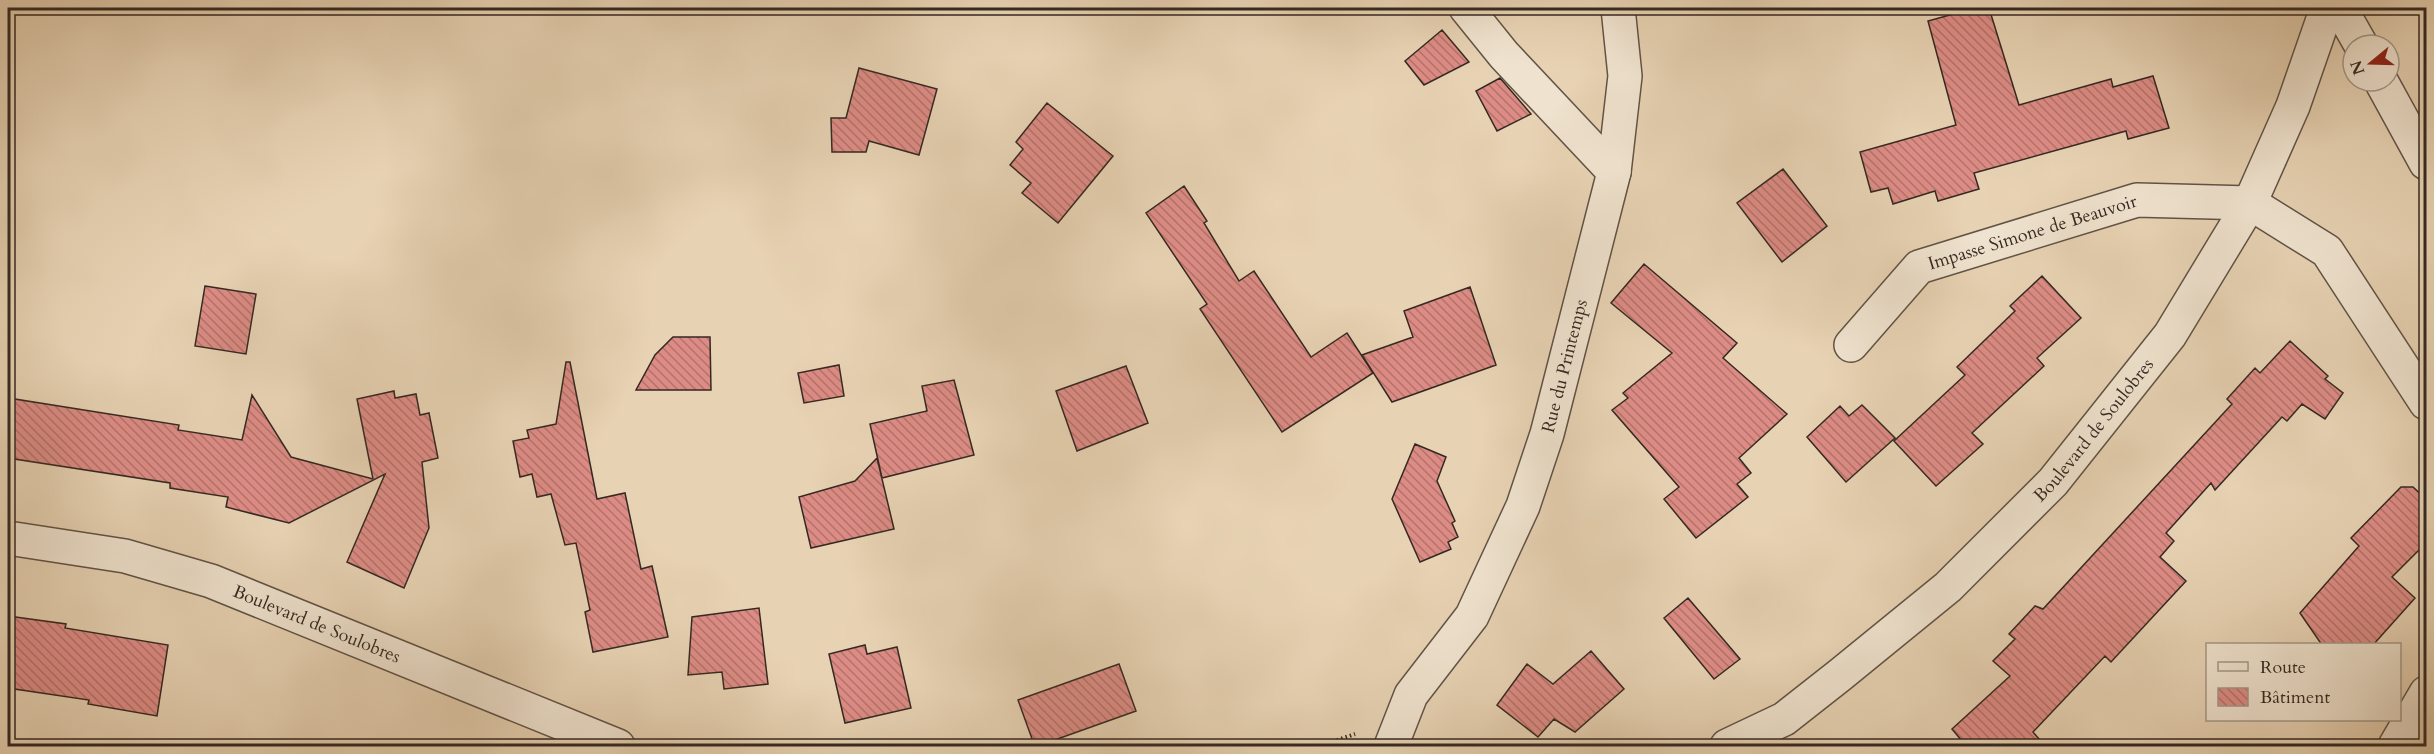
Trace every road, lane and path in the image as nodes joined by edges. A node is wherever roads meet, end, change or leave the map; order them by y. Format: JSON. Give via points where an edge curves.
{"nodes":[{"id":1,"x":1466,"y":8,"type":"edge"},
{"id":2,"x":1618,"y":8,"type":"edge"},
{"id":3,"x":2327,"y":8,"type":"edge"},
{"id":4,"x":2340,"y":8,"type":"edge"},
{"id":5,"x":2354,"y":33,"type":"edge"},
{"id":6,"x":2388,"y":93,"type":"edge"},
{"id":7,"x":2427,"y":163,"type":"edge"},
{"id":8,"x":1614,"y":172,"type":"junction"},
{"id":9,"x":2250,"y":203,"type":"junction"},
{"id":10,"x":1851,"y":345,"type":"dead end"},
{"id":11,"x":2427,"y":404,"type":"edge"},
{"id":12,"x":8,"y":537,"type":"edge"},
{"id":13,"x":2427,"y":693,"type":"edge"},
{"id":14,"x":618,"y":747,"type":"edge"},
{"id":15,"x":1391,"y":747,"type":"edge"},
{"id":16,"x":1727,"y":747,"type":"edge"},
{"id":17,"x":2395,"y":747,"type":"edge"}],
"edges":[{"from":1,"to":8,"type":"street","via":[[1504,55]]},
{"from":2,"to":8,"type":"street","name":"Rue du Printemps","via":[[1625,76]]},
{"from":3,"to":9,"type":"street","name":"Boulevard de Soulobres","via":[[2293,106]]},
{"from":4,"to":5,"type":"street"},
{"from":6,"to":7,"type":"street"},
{"from":8,"to":15,"type":"street","name":"Rue du Printemps","via":[[1547,434],[1522,506],[1472,616],[1411,694]]},
{"from":9,"to":10,"type":"street","name":"Impasse Simone de Beauvoir","via":[[2137,200],[1919,267]]},
{"from":9,"to":11,"type":"street","via":[[2327,250]]},
{"from":9,"to":16,"type":"street","name":"Boulevard de Soulobres","via":[[2170,335],[2054,482],[1948,586],[1840,675],[1784,719]]},
{"from":12,"to":14,"type":"street","name":"Boulevard de Soulobres","via":[[124,555],[211,581]]},
{"from":13,"to":17,"type":"street"}]}
